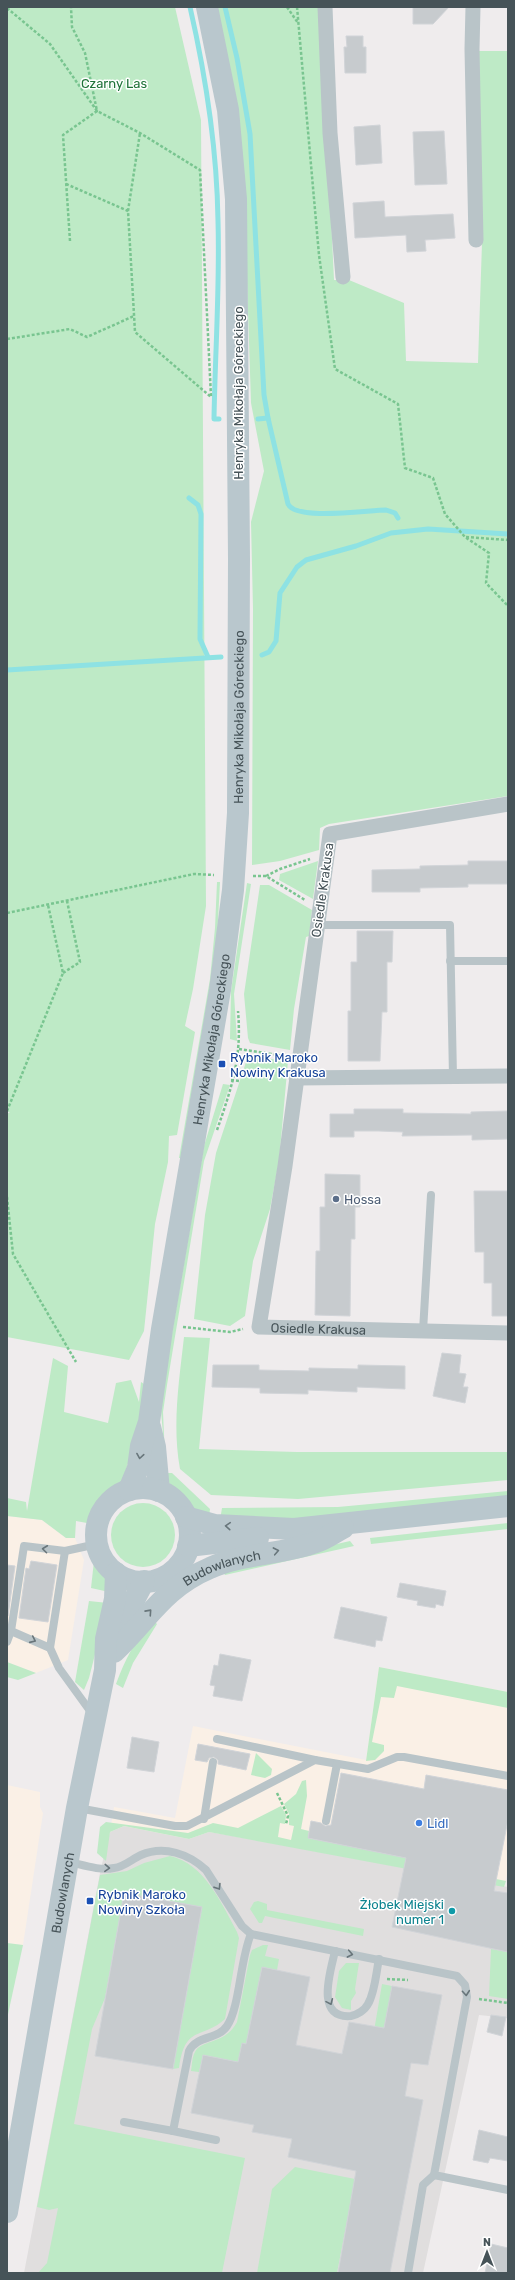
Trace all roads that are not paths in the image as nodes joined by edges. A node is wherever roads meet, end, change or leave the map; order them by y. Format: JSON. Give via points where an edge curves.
{"nodes":[{"id":1,"x":207,"y":7,"type":"edge"},
{"id":2,"x":325,"y":7,"type":"edge"},
{"id":3,"x":474,"y":7,"type":"edge"},
{"id":4,"x":476,"y":240,"type":"dead end"},
{"id":5,"x":343,"y":277,"type":"dead end"},
{"id":6,"x":508,"y":804,"type":"edge"},
{"id":7,"x":317,"y":925,"type":"junction"},
{"id":8,"x":450,"y":961,"type":"junction"},
{"id":9,"x":508,"y":961,"type":"edge"},
{"id":10,"x":508,"y":1076,"type":"edge"},
{"id":11,"x":454,"y":1077,"type":"junction"},
{"id":12,"x":296,"y":1078,"type":"junction"},
{"id":13,"x":431,"y":1194,"type":"dead end"},
{"id":14,"x":423,"y":1331,"type":"junction"},
{"id":15,"x":508,"y":1333,"type":"edge"},
{"id":16,"x":149,"y":1422,"type":"junction"},
{"id":17,"x":129,"y":1490,"type":"junction"},
{"id":18,"x":159,"y":1491,"type":"junction"},
{"id":19,"x":508,"y":1506,"type":"edge"},
{"id":20,"x":186,"y":1517,"type":"junction"},
{"id":21,"x":353,"y":1522,"type":"junction"},
{"id":22,"x":294,"y":1529,"type":"junction"},
{"id":23,"x":97,"y":1544,"type":"junction"},
{"id":24,"x":188,"y":1546,"type":"junction"},
{"id":25,"x":65,"y":1551,"type":"junction"},
{"id":26,"x":116,"y":1573,"type":"junction"},
{"id":27,"x":144,"y":1582,"type":"junction"},
{"id":28,"x":11,"y":1631,"type":"junction"},
{"id":29,"x":7,"y":1642,"type":"edge"},
{"id":30,"x":50,"y":1648,"type":"junction"},
{"id":31,"x":110,"y":1661,"type":"junction"},
{"id":32,"x":95,"y":1717,"type":"junction"},
{"id":33,"x":217,"y":1739,"type":"dead end"},
{"id":34,"x":315,"y":1760,"type":"junction"},
{"id":35,"x":213,"y":1762,"type":"dead end"},
{"id":36,"x":338,"y":1764,"type":"junction"},
{"id":37,"x":508,"y":1776,"type":"edge"},
{"id":38,"x":77,"y":1808,"type":"junction"},
{"id":39,"x":204,"y":1819,"type":"junction"},
{"id":40,"x":326,"y":1821,"type":"dead end"},
{"id":41,"x":68,"y":1862,"type":"junction"},
{"id":42,"x":251,"y":1934,"type":"junction"},
{"id":43,"x":335,"y":1951,"type":"junction"},
{"id":44,"x":379,"y":1959,"type":"junction"},
{"id":45,"x":124,"y":2122,"type":"dead end"},
{"id":46,"x":173,"y":2131,"type":"junction"},
{"id":47,"x":216,"y":2140,"type":"dead end"},
{"id":48,"x":434,"y":2175,"type":"junction"},
{"id":49,"x":508,"y":2190,"type":"edge"},
{"id":50,"x":7,"y":2212,"type":"edge"},
{"id":51,"x":408,"y":2273,"type":"edge"}],
"edges":[{"from":1,"to":16,"type":"main road","name":"Henryka Mikołaja Góreckiego","via":[[228,110],[236,207],[238,813],[226,956],[162,1329]]},
{"from":2,"to":5,"type":"street","via":[[330,133]]},
{"from":3,"to":4,"type":"street","via":[[472,49]]},
{"from":6,"to":7,"type":"street","name":"Osiedle Krakusa","via":[[330,834]]},
{"from":7,"to":8,"type":"lane","via":[[450,925]]},
{"from":7,"to":12,"type":"street","name":"Osiedle Krakusa"},
{"from":8,"to":9,"type":"lane"},
{"from":8,"to":11,"type":"lane"},
{"from":10,"to":11,"type":"street"},
{"from":11,"to":12,"type":"street"},
{"from":12,"to":14,"type":"street","name":"Osiedle Krakusa","via":[[259,1327]]},
{"from":13,"to":14,"type":"lane"},
{"from":14,"to":15,"type":"street","name":"Osiedle Krakusa"},
{"from":16,"to":17,"type":"main road","name":"Henryka Mikołaja Góreckiego","one_way":true,"via":[[141,1446],[138,1468]]},
{"from":16,"to":18,"type":"main road","name":"Henryka Mikołaja Góreckiego","via":[[155,1447]]},
{"from":17,"to":18,"type":"main road","via":[[144,1488]]},
{"from":17,"to":23,"type":"main road","via":[[114,1498],[102,1511],[96,1527]]},
{"from":18,"to":20,"type":"main road","via":[[173,1500]]},
{"from":19,"to":21,"type":"main road","name":"Budowlanych"},
{"from":22,"to":20,"type":"main road","name":"Budowlanych","one_way":true,"via":[[215,1525]]},
{"from":20,"to":24,"type":"main road","via":[[189,1528]]},
{"from":21,"to":22,"type":"main road","name":"Budowlanych"},
{"from":31,"to":21,"type":"main road","name":"Budowlanych","one_way":true,"via":[[159,1602],[177,1587],[202,1572],[232,1560],[317,1542]]},
{"from":22,"to":24,"type":"main road","via":[[263,1538]]},
{"from":23,"to":25,"type":"lane"},
{"from":23,"to":26,"type":"main road","via":[[104,1560]]},
{"from":24,"to":27,"type":"main road","via":[[184,1557],[172,1571]]},
{"from":25,"to":28,"type":"lane","one_way":true,"via":[[24,1546]]},
{"from":25,"to":30,"type":"lane"},
{"from":26,"to":27,"type":"main road","via":[[127,1579]]},
{"from":26,"to":31,"type":"main road","name":"Budowlanych","via":[[115,1600],[106,1639]]},
{"from":27,"to":31,"type":"main road","via":[[132,1604]]},
{"from":28,"to":29,"type":"lane"},
{"from":28,"to":30,"type":"lane","one_way":true},
{"from":30,"to":32,"type":"lane","via":[[59,1668]]},
{"from":31,"to":32,"type":"main road","name":"Budowlanych"},
{"from":32,"to":38,"type":"main road","name":"Budowlanych"},
{"from":33,"to":34,"type":"lane"},
{"from":34,"to":36,"type":"lane"},
{"from":34,"to":39,"type":"lane"},
{"from":35,"to":39,"type":"lane"},
{"from":36,"to":37,"type":"lane","via":[[368,1769],[397,1757],[404,1757]]},
{"from":36,"to":40,"type":"lane"},
{"from":38,"to":39,"type":"lane","via":[[176,1826],[187,1826]]},
{"from":38,"to":41,"type":"main road","name":"Budowlanych"},
{"from":41,"to":42,"type":"lane","one_way":true,"via":[[112,1869],[153,1851],[165,1851],[188,1857],[206,1870],[242,1926]]},
{"from":41,"to":50,"type":"main road","name":"Budowlanych"},
{"from":42,"to":43,"type":"lane"},
{"from":42,"to":46,"type":"lane","via":[[245,1950],[233,2012],[227,2026],[196,2042],[189,2051]]},
{"from":43,"to":44,"type":"lane","one_way":true},
{"from":43,"to":44,"type":"lane","one_way":true,"via":[[327,1999],[337,2013],[342,2015],[356,2015],[368,2005]]},
{"from":44,"to":48,"type":"lane","one_way":true,"via":[[453,1974],[465,1985],[467,1997]]},
{"from":45,"to":46,"type":"lane"},
{"from":46,"to":47,"type":"lane"},
{"from":48,"to":49,"type":"lane"},
{"from":48,"to":51,"type":"lane","via":[[423,2185]]}]}
